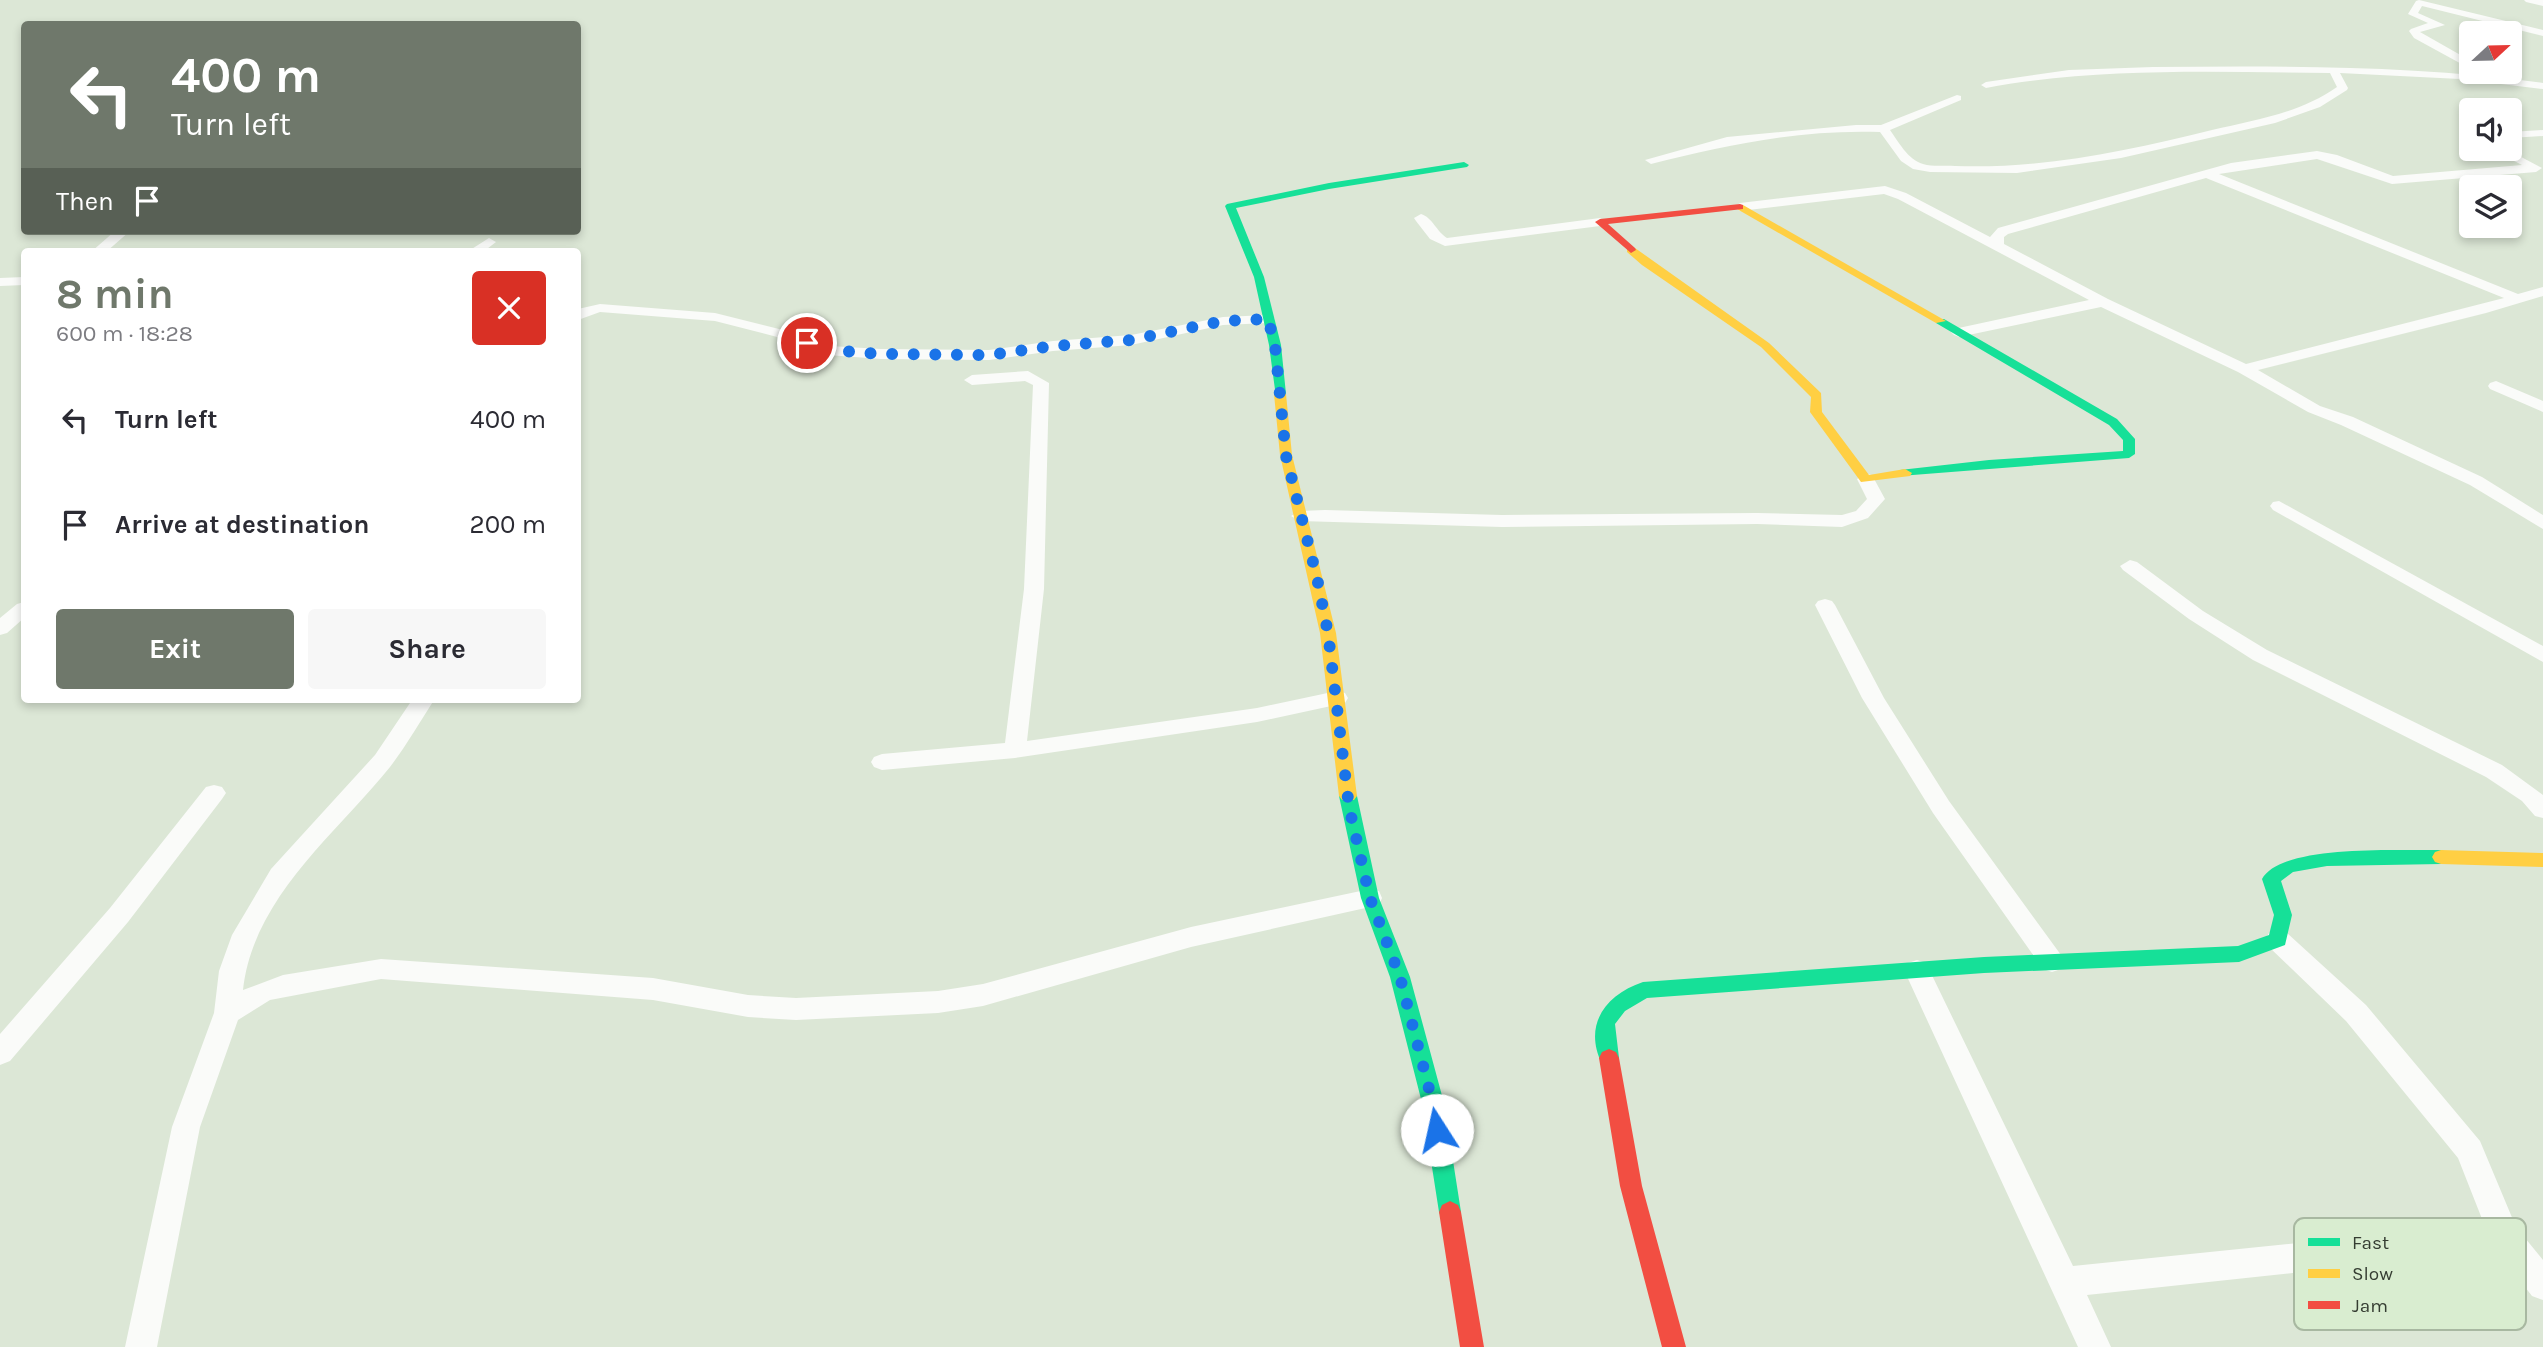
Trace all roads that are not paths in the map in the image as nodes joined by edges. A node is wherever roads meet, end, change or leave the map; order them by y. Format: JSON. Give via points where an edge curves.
{"nodes":[{"id":1,"x":2529,"y":0,"type":"edge"},
{"id":2,"x":2543,"y":3,"type":"edge"},
{"id":3,"x":2493,"y":21,"type":"edge"},
{"id":4,"x":2522,"y":28,"type":"edge"},
{"id":5,"x":2543,"y":33,"type":"edge"},
{"id":6,"x":2459,"y":58,"type":"edge"},
{"id":7,"x":2333,"y":71,"type":"junction"},
{"id":8,"x":2522,"y":80,"type":"edge"},
{"id":9,"x":1986,"y":85,"type":"dead end"},
{"id":10,"x":2542,"y":86,"type":"edge"},
{"id":11,"x":1956,"y":98,"type":"dead end"},
{"id":12,"x":1883,"y":129,"type":"junction"},
{"id":13,"x":2543,"y":133,"type":"edge"},
{"id":14,"x":2522,"y":134,"type":"edge"},
{"id":15,"x":1651,"y":160,"type":"dead end"},
{"id":16,"x":2522,"y":161,"type":"edge"},
{"id":17,"x":1464,"y":165,"type":"dead end"},
{"id":18,"x":2540,"y":169,"type":"edge"},
{"id":19,"x":2207,"y":174,"type":"junction"},
{"id":20,"x":1740,"y":206,"type":"junction"},
{"id":21,"x":1421,"y":218,"type":"dead end"},
{"id":22,"x":1600,"y":222,"type":"junction"},
{"id":23,"x":118,"y":235,"type":"edge"},
{"id":24,"x":489,"y":242,"type":"dead end"},
{"id":25,"x":1997,"y":247,"type":"junction"},
{"id":26,"x":104,"y":248,"type":"edge"},
{"id":27,"x":480,"y":248,"type":"edge"},
{"id":28,"x":21,"y":281,"type":"edge"},
{"id":29,"x":0,"y":282,"type":"edge"},
{"id":30,"x":2543,"y":291,"type":"edge"},
{"id":31,"x":2518,"y":299,"type":"junction"},
{"id":32,"x":2102,"y":302,"type":"junction"},
{"id":33,"x":581,"y":313,"type":"edge"},
{"id":34,"x":1268,"y":319,"type":"junction"},
{"id":35,"x":1959,"y":331,"type":"junction"},
{"id":36,"x":2244,"y":369,"type":"junction"},
{"id":37,"x":972,"y":380,"type":"dead end"},
{"id":38,"x":2496,"y":386,"type":"dead end"},
{"id":39,"x":2543,"y":407,"type":"edge"},
{"id":40,"x":1866,"y":479,"type":"junction"},
{"id":41,"x":2279,"y":506,"type":"dead end"},
{"id":42,"x":1300,"y":516,"type":"junction"},
{"id":43,"x":2543,"y":523,"type":"edge"},
{"id":44,"x":2130,"y":566,"type":"dead end"},
{"id":45,"x":1825,"y":605,"type":"dead end"},
{"id":46,"x":2543,"y":655,"type":"edge"},
{"id":47,"x":1336,"y":698,"type":"junction"},
{"id":48,"x":421,"y":703,"type":"edge"},
{"id":49,"x":1016,"y":750,"type":"junction"},
{"id":50,"x":882,"y":762,"type":"dead end"},
{"id":51,"x":214,"y":793,"type":"dead end"},
{"id":52,"x":2543,"y":810,"type":"edge"},
{"id":53,"x":2543,"y":860,"type":"edge"},
{"id":54,"x":1370,"y":898,"type":"junction"},
{"id":55,"x":2278,"y":940,"type":"junction"},
{"id":56,"x":2052,"y":962,"type":"junction"},
{"id":57,"x":1917,"y":970,"type":"junction"},
{"id":58,"x":227,"y":1013,"type":"junction"},
{"id":59,"x":0,"y":1053,"type":"edge"},
{"id":60,"x":2497,"y":1218,"type":"edge"},
{"id":61,"x":2294,"y":1258,"type":"edge"},
{"id":62,"x":2526,"y":1264,"type":"edge"},
{"id":63,"x":2064,"y":1282,"type":"junction"},
{"id":64,"x":2543,"y":1285,"type":"edge"},
{"id":65,"x":141,"y":1347,"type":"edge"},
{"id":66,"x":1472,"y":1347,"type":"edge"},
{"id":67,"x":1674,"y":1347,"type":"edge"},
{"id":68,"x":2095,"y":1347,"type":"edge"}],
"edges":[{"from":1,"to":2,"type":"street"},
{"from":3,"to":6,"type":"street","via":[[2419,3],[2413,14],[2440,25],[2414,31]]},
{"from":4,"to":5,"type":"street"},
{"from":7,"to":9,"type":"street","via":[[2060,74]]},
{"from":7,"to":10,"type":"street","via":[[2435,74]]},
{"from":7,"to":12,"type":"street","via":[[2343,88],[2303,109],[2270,121],[2094,161],[1993,172],[1921,167],[1907,159]]},
{"from":8,"to":10,"type":"street"},
{"from":11,"to":12,"type":"street"},
{"from":12,"to":15,"type":"street","via":[[1727,141]]},
{"from":13,"to":14,"type":"street"},
{"from":16,"to":18,"type":"street"},
{"from":17,"to":34,"type":"street","via":[[1230,206],[1259,277]]},
{"from":18,"to":19,"type":"street","via":[[2392,180],[2317,155]]},
{"from":19,"to":25,"type":"street","via":[[2003,231],[1997,235]]},
{"from":19,"to":31,"type":"street"},
{"from":20,"to":22,"type":"street"},
{"from":20,"to":25,"type":"street","via":[[1885,190]]},
{"from":20,"to":35,"type":"street"},
{"from":21,"to":22,"type":"street","via":[[1445,242]]},
{"from":22,"to":40,"type":"street","via":[[1646,263],[1783,359],[1817,396],[1816,412]]},
{"from":23,"to":26,"type":"street"},
{"from":24,"to":27,"type":"street"},
{"from":25,"to":32,"type":"street"},
{"from":28,"to":29,"type":"street"},
{"from":30,"to":31,"type":"street"},
{"from":31,"to":36,"type":"street"},
{"from":32,"to":35,"type":"street"},
{"from":32,"to":36,"type":"street"},
{"from":33,"to":34,"type":"street","via":[[600,308],[715,317],[828,350],[989,355],[1131,340],[1223,321]]},
{"from":34,"to":42,"type":"street","via":[[1275,345],[1286,456]]},
{"from":35,"to":40,"type":"street","via":[[2124,430],[2129,454],[1965,464]]},
{"from":36,"to":43,"type":"street","via":[[2314,409],[2476,481]]},
{"from":37,"to":49,"type":"street","via":[[1028,376],[1041,383],[1034,589]]},
{"from":38,"to":39,"type":"street"},
{"from":40,"to":42,"type":"street","via":[[1876,499],[1871,508],[1842,521]]},
{"from":41,"to":46,"type":"street"},
{"from":42,"to":47,"type":"street","via":[[1328,633]]},
{"from":44,"to":52,"type":"street","via":[[2260,655],[2494,771],[2530,795]]},
{"from":45,"to":56,"type":"street","via":[[1873,698],[1941,807]]},
{"from":47,"to":49,"type":"street","via":[[1257,715]]},
{"from":47,"to":54,"type":"street","via":[[1349,807]]},
{"from":48,"to":58,"type":"street","via":[[383,760],[280,876],[245,935],[232,971]]},
{"from":49,"to":50,"type":"street"},
{"from":51,"to":59,"type":"street","via":[[119,915]]},
{"from":53,"to":55,"type":"street","via":[[2327,859],[2288,866],[2271,879],[2283,915]]},
{"from":54,"to":58,"type":"street","via":[[1191,937],[983,995],[938,1002],[796,1009],[748,1006],[653,989],[381,969],[262,992]]},
{"from":54,"to":66,"type":"street","via":[[1400,977],[1433,1104]]},
{"from":55,"to":56,"type":"street","via":[[2239,954]]},
{"from":55,"to":60,"type":"street","via":[[2356,1013],[2470,1150]]},
{"from":56,"to":57,"type":"street"},
{"from":57,"to":63,"type":"street"},
{"from":57,"to":67,"type":"street","via":[[1643,990],[1618,1005],[1605,1022],[1609,1080]]},
{"from":58,"to":65,"type":"street","via":[[186,1127]]},
{"from":61,"to":63,"type":"street"},
{"from":62,"to":64,"type":"street"},
{"from":63,"to":68,"type":"street"}]}
